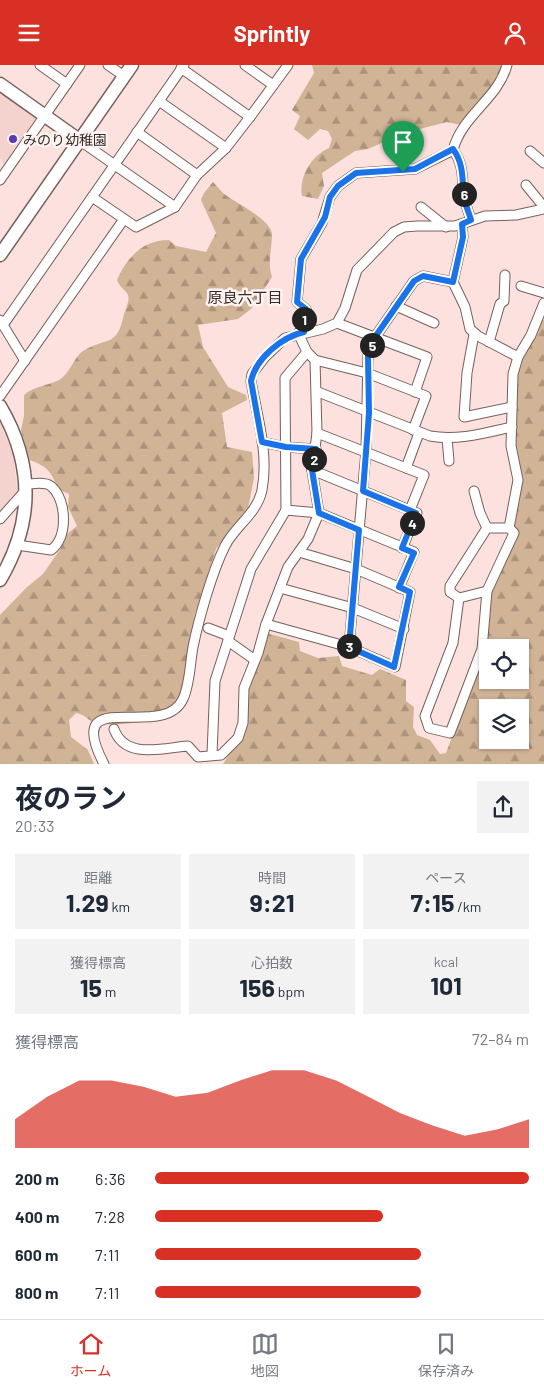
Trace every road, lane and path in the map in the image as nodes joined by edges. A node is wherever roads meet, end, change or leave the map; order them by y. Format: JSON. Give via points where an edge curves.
{"nodes":[{"id":1,"x":40,"y":65,"type":"edge"},
{"id":2,"x":80,"y":65,"type":"edge"},
{"id":3,"x":108,"y":65,"type":"edge"},
{"id":4,"x":132,"y":65,"type":"edge"},
{"id":5,"x":245,"y":65,"type":"edge"},
{"id":6,"x":288,"y":65,"type":"edge"},
{"id":7,"x":507,"y":65,"type":"edge"},
{"id":8,"x":182,"y":67,"type":"edge"},
{"id":9,"x":124,"y":76,"type":"junction"},
{"id":10,"x":67,"y":84,"type":"junction"},
{"id":11,"x":273,"y":85,"type":"junction"},
{"id":12,"x":0,"y":86,"type":"edge"},
{"id":13,"x":159,"y":101,"type":"junction"},
{"id":14,"x":45,"y":116,"type":"junction"},
{"id":15,"x":250,"y":117,"type":"junction"},
{"id":16,"x":137,"y":133,"type":"junction"},
{"id":17,"x":79,"y":140,"type":"junction"},
{"id":18,"x":226,"y":148,"type":"junction"},
{"id":19,"x":453,"y":149,"type":"junction"},
{"id":20,"x":530,"y":151,"type":"dead end"},
{"id":21,"x":0,"y":163,"type":"edge"},
{"id":22,"x":544,"y":163,"type":"edge"},
{"id":23,"x":114,"y":165,"type":"junction"},
{"id":24,"x":198,"y":175,"type":"junction"},
{"id":25,"x":3,"y":176,"type":"edge"},
{"id":26,"x":526,"y":185,"type":"dead end"},
{"id":27,"x":92,"y":197,"type":"junction"},
{"id":28,"x":176,"y":207,"type":"junction"},
{"id":29,"x":421,"y":207,"type":"dead end"},
{"id":30,"x":544,"y":208,"type":"edge"},
{"id":31,"x":124,"y":219,"type":"junction"},
{"id":32,"x":467,"y":222,"type":"junction"},
{"id":33,"x":447,"y":227,"type":"junction"},
{"id":34,"x":0,"y":255,"type":"edge"},
{"id":35,"x":505,"y":275,"type":"dead end"},
{"id":36,"x":453,"y":282,"type":"junction"},
{"id":37,"x":521,"y":287,"type":"dead end"},
{"id":38,"x":544,"y":293,"type":"edge"},
{"id":39,"x":544,"y":303,"type":"edge"},
{"id":40,"x":396,"y":306,"type":"junction"},
{"id":41,"x":2,"y":322,"type":"edge"},
{"id":42,"x":337,"y":323,"type":"junction"},
{"id":43,"x":434,"y":323,"type":"dead end"},
{"id":44,"x":301,"y":333,"type":"junction"},
{"id":45,"x":474,"y":333,"type":"junction"},
{"id":46,"x":375,"y":337,"type":"junction"},
{"id":47,"x":489,"y":342,"type":"junction"},
{"id":48,"x":307,"y":352,"type":"junction"},
{"id":49,"x":518,"y":357,"type":"junction"},
{"id":50,"x":315,"y":360,"type":"junction"},
{"id":51,"x":25,"y":361,"type":"junction"},
{"id":52,"x":367,"y":373,"type":"junction"},
{"id":53,"x":318,"y":392,"type":"junction"},
{"id":54,"x":415,"y":392,"type":"junction"},
{"id":55,"x":0,"y":396,"type":"edge"},
{"id":56,"x":0,"y":407,"type":"edge"},
{"id":57,"x":512,"y":407,"type":"junction"},
{"id":58,"x":369,"y":413,"type":"junction"},
{"id":59,"x":512,"y":427,"type":"junction"},
{"id":60,"x":416,"y":431,"type":"junction"},
{"id":61,"x":317,"y":433,"type":"junction"},
{"id":62,"x":447,"y":438,"type":"junction"},
{"id":63,"x":262,"y":442,"type":"junction"},
{"id":64,"x":286,"y":447,"type":"junction"},
{"id":65,"x":316,"y":449,"type":"junction"},
{"id":66,"x":366,"y":451,"type":"junction"},
{"id":67,"x":449,"y":461,"type":"dead end"},
{"id":68,"x":406,"y":468,"type":"junction"},
{"id":69,"x":312,"y":470,"type":"junction"},
{"id":70,"x":26,"y":487,"type":"junction"},
{"id":71,"x":363,"y":491,"type":"junction"},
{"id":72,"x":474,"y":491,"type":"dead end"},
{"id":73,"x":286,"y":510,"type":"junction"},
{"id":74,"x":410,"y":510,"type":"junction"},
{"id":75,"x":319,"y":513,"type":"junction"},
{"id":76,"x":0,"y":519,"type":"edge"},
{"id":77,"x":487,"y":528,"type":"junction"},
{"id":78,"x":510,"y":528,"type":"junction"},
{"id":79,"x":359,"y":530,"type":"junction"},
{"id":80,"x":17,"y":545,"type":"junction"},
{"id":81,"x":402,"y":548,"type":"junction"},
{"id":82,"x":298,"y":552,"type":"junction"},
{"id":83,"x":356,"y":569,"type":"junction"},
{"id":84,"x":0,"y":580,"type":"edge"},
{"id":85,"x":399,"y":587,"type":"junction"},
{"id":86,"x":280,"y":588,"type":"junction"},
{"id":87,"x":487,"y":591,"type":"junction"},
{"id":88,"x":459,"y":597,"type":"junction"},
{"id":89,"x":353,"y":608,"type":"junction"},
{"id":90,"x":266,"y":624,"type":"junction"},
{"id":91,"x":208,"y":628,"type":"dead end"},
{"id":92,"x":404,"y":629,"type":"junction"},
{"id":93,"x":228,"y":639,"type":"junction"},
{"id":94,"x":349,"y":647,"type":"junction"},
{"id":95,"x":255,"y":660,"type":"junction"},
{"id":96,"x":114,"y":729,"type":"dead end"},
{"id":97,"x":212,"y":754,"type":"junction"},
{"id":98,"x":198,"y":761,"type":"edge"},
{"id":99,"x":104,"y":764,"type":"edge"}],
"edges":[{"from":1,"to":10,"type":"street"},
{"from":2,"to":10,"type":"street"},
{"from":3,"to":9,"type":"street"},
{"from":4,"to":9,"type":"street"},
{"from":5,"to":11,"type":"street"},
{"from":6,"to":11,"type":"street"},
{"from":7,"to":19,"type":"street","via":[[496,89],[460,129]]},
{"from":8,"to":13,"type":"street"},
{"from":8,"to":15,"type":"street"},
{"from":9,"to":17,"type":"street"},
{"from":10,"to":14,"type":"street"},
{"from":11,"to":15,"type":"street"},
{"from":12,"to":14,"type":"street"},
{"from":13,"to":16,"type":"street"},
{"from":13,"to":18,"type":"street"},
{"from":14,"to":17,"type":"street"},
{"from":14,"to":25,"type":"street"},
{"from":15,"to":18,"type":"street"},
{"from":16,"to":23,"type":"street"},
{"from":16,"to":24,"type":"street"},
{"from":17,"to":23,"type":"street"},
{"from":17,"to":34,"type":"street"},
{"from":18,"to":24,"type":"street"},
{"from":19,"to":32,"type":"street","via":[[459,157],[464,180]]},
{"from":19,"to":44,"type":"street","via":[[415,169],[356,173],[338,186],[301,259],[297,302],[306,309]]},
{"from":20,"to":22,"type":"street"},
{"from":21,"to":25,"type":"street"},
{"from":23,"to":27,"type":"street"},
{"from":23,"to":28,"type":"street"},
{"from":24,"to":28,"type":"street"},
{"from":26,"to":30,"type":"street"},
{"from":27,"to":31,"type":"street"},
{"from":27,"to":41,"type":"street"},
{"from":28,"to":31,"type":"street","via":[[136,227]]},
{"from":29,"to":33,"type":"street"},
{"from":30,"to":32,"type":"street","via":[[516,215],[485,215]]},
{"from":31,"to":51,"type":"street"},
{"from":32,"to":33,"type":"street"},
{"from":32,"to":36,"type":"street"},
{"from":33,"to":42,"type":"street","via":[[404,227],[387,237],[357,270]]},
{"from":35,"to":47,"type":"street","via":[[504,301],[500,304]]},
{"from":36,"to":40,"type":"street","via":[[418,277]]},
{"from":36,"to":45,"type":"street"},
{"from":37,"to":38,"type":"street"},
{"from":39,"to":49,"type":"street"},
{"from":40,"to":43,"type":"street"},
{"from":40,"to":46,"type":"street"},
{"from":41,"to":51,"type":"street"},
{"from":42,"to":44,"type":"street"},
{"from":42,"to":46,"type":"street"},
{"from":44,"to":48,"type":"street"},
{"from":44,"to":63,"type":"street","via":[[285,338],[274,347],[252,374]]},
{"from":45,"to":47,"type":"street"},
{"from":45,"to":57,"type":"street","via":[[466,373],[464,417]]},
{"from":46,"to":52,"type":"street","via":[[368,356]]},
{"from":46,"to":54,"type":"street","via":[[427,357]]},
{"from":47,"to":49,"type":"street"},
{"from":48,"to":50,"type":"street"},
{"from":48,"to":64,"type":"street","via":[[285,378]]},
{"from":49,"to":57,"type":"street","via":[[511,391]]},
{"from":50,"to":52,"type":"street"},
{"from":50,"to":53,"type":"street"},
{"from":51,"to":55,"type":"street"},
{"from":52,"to":54,"type":"street"},
{"from":52,"to":58,"type":"street"},
{"from":53,"to":58,"type":"street"},
{"from":53,"to":61,"type":"street"},
{"from":54,"to":60,"type":"street","via":[[426,396]]},
{"from":56,"to":70,"type":"street","via":[[18,442]]},
{"from":57,"to":59,"type":"street"},
{"from":58,"to":60,"type":"street"},
{"from":58,"to":66,"type":"street"},
{"from":59,"to":62,"type":"street","via":[[468,437]]},
{"from":59,"to":78,"type":"street","via":[[511,446],[518,480]]},
{"from":60,"to":62,"type":"street"},
{"from":60,"to":68,"type":"street"},
{"from":61,"to":65,"type":"street"},
{"from":61,"to":66,"type":"street"},
{"from":62,"to":67,"type":"street"},
{"from":63,"to":64,"type":"street"},
{"from":63,"to":99,"type":"street","via":[[262,491],[252,512],[222,553],[194,644],[182,700],[172,712],[164,715],[114,717],[99,721],[93,727],[92,736]]},
{"from":64,"to":65,"type":"street"},
{"from":64,"to":73,"type":"street"},
{"from":65,"to":69,"type":"street"},
{"from":66,"to":68,"type":"street"},
{"from":66,"to":71,"type":"street"},
{"from":68,"to":74,"type":"street","via":[[424,475]]},
{"from":69,"to":71,"type":"street"},
{"from":69,"to":75,"type":"street"},
{"from":70,"to":76,"type":"street"},
{"from":70,"to":80,"type":"street","via":[[22,531]]},
{"from":70,"to":80,"type":"street","via":[[46,484],[52,487],[64,512],[64,522],[58,546],[51,550]]},
{"from":71,"to":74,"type":"street"},
{"from":71,"to":79,"type":"street"},
{"from":72,"to":77,"type":"street"},
{"from":73,"to":75,"type":"street"},
{"from":73,"to":93,"type":"street","via":[[251,569]]},
{"from":74,"to":81,"type":"street","via":[[416,513]]},
{"from":75,"to":79,"type":"street"},
{"from":75,"to":82,"type":"street","via":[[308,539]]},
{"from":77,"to":78,"type":"street"},
{"from":77,"to":88,"type":"street","via":[[450,586],[450,592]]},
{"from":78,"to":87,"type":"street","via":[[514,533]]},
{"from":79,"to":81,"type":"street"},
{"from":79,"to":83,"type":"street"},
{"from":80,"to":84,"type":"street"},
{"from":81,"to":85,"type":"street","via":[[414,553]]},
{"from":82,"to":83,"type":"street"},
{"from":82,"to":86,"type":"street"},
{"from":83,"to":85,"type":"street"},
{"from":83,"to":89,"type":"street"},
{"from":85,"to":92,"type":"street","via":[[410,592]]},
{"from":86,"to":89,"type":"street"},
{"from":86,"to":90,"type":"street"},
{"from":87,"to":88,"type":"street"},
{"from":87,"to":88,"type":"street","via":[[482,649],[450,733],[429,728],[426,716],[453,643]]},
{"from":89,"to":92,"type":"street"},
{"from":89,"to":94,"type":"street"},
{"from":90,"to":94,"type":"street"},
{"from":90,"to":95,"type":"street"},
{"from":91,"to":93,"type":"street"},
{"from":92,"to":94,"type":"street","via":[[394,667]]},
{"from":93,"to":95,"type":"street"},
{"from":93,"to":97,"type":"street","via":[[215,681]]},
{"from":95,"to":97,"type":"street","via":[[244,688],[243,723],[238,738],[221,755]]},
{"from":96,"to":98,"type":"street","via":[[118,740],[132,749],[188,746]]},
{"from":97,"to":98,"type":"street"}]}
